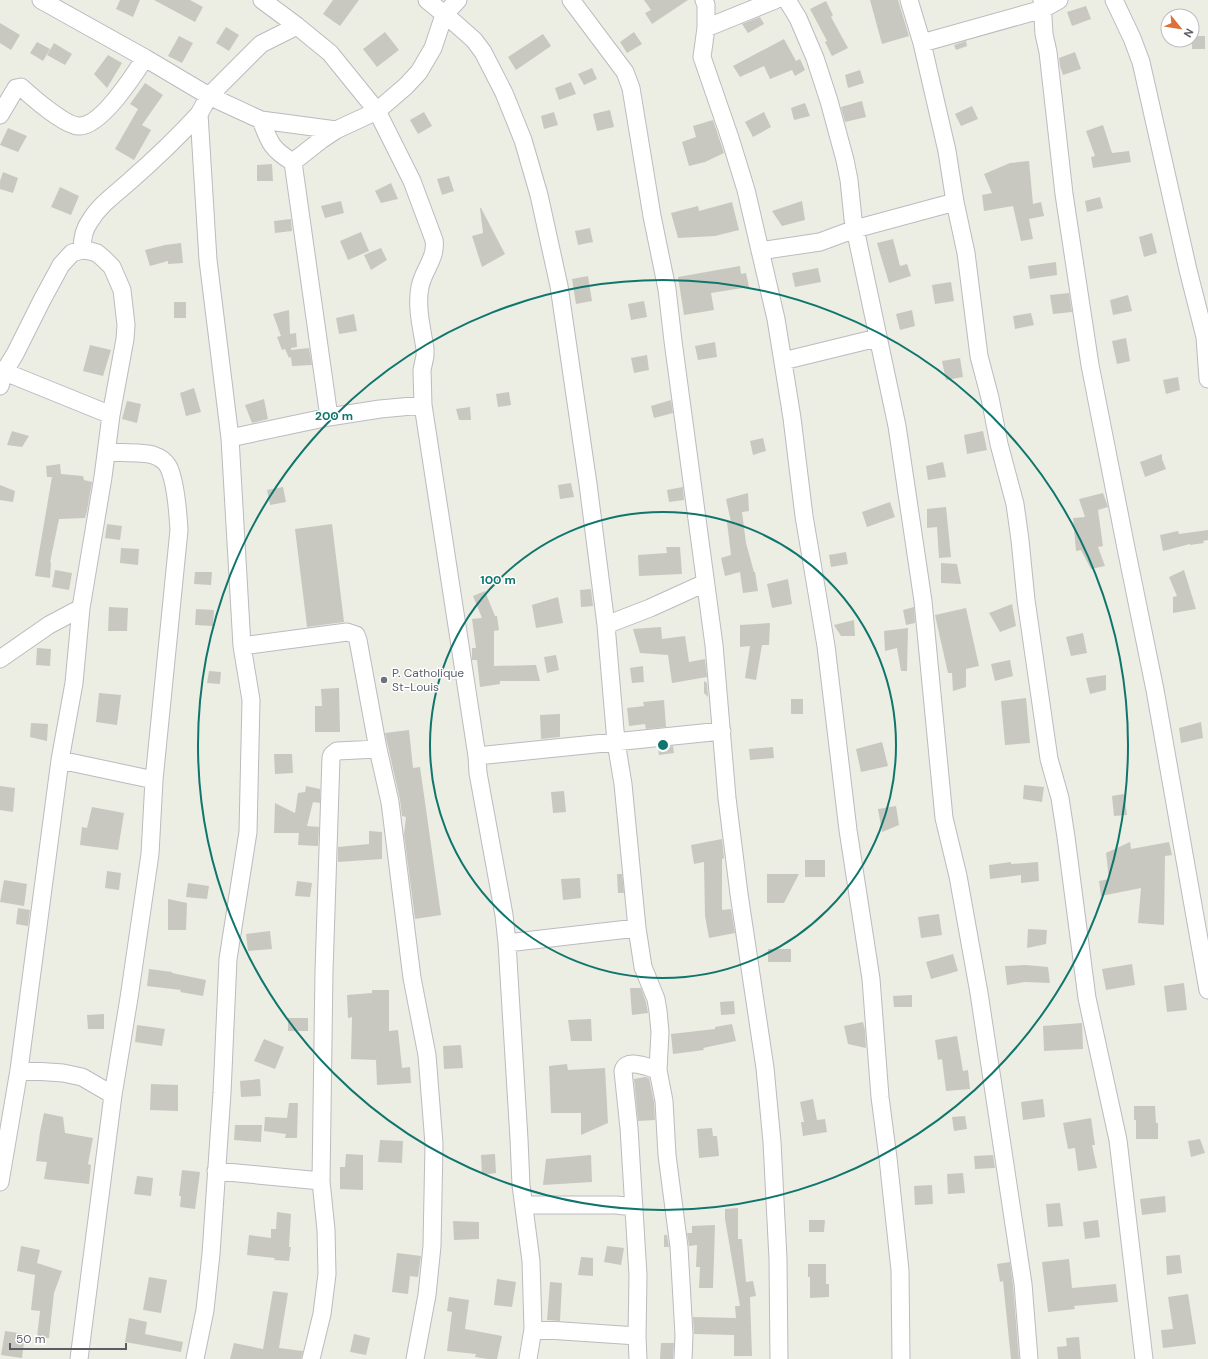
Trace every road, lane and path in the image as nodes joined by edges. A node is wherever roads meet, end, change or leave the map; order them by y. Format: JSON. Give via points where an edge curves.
{"nodes":[{"id":1,"x":40,"y":0,"type":"edge"},
{"id":2,"x":262,"y":0,"type":"edge"},
{"id":3,"x":427,"y":0,"type":"edge"},
{"id":4,"x":458,"y":0,"type":"edge"},
{"id":5,"x":571,"y":0,"type":"edge"},
{"id":6,"x":704,"y":0,"type":"edge"},
{"id":7,"x":775,"y":0,"type":"edge"},
{"id":8,"x":787,"y":0,"type":"edge"},
{"id":9,"x":909,"y":0,"type":"edge"},
{"id":10,"x":1059,"y":0,"type":"edge"},
{"id":11,"x":1114,"y":0,"type":"edge"},
{"id":12,"x":1042,"y":5,"type":"edge"},
{"id":13,"x":444,"y":15,"type":"junction"},
{"id":14,"x":297,"y":26,"type":"junction"},
{"id":15,"x":706,"y":28,"type":"junction"},
{"id":16,"x":922,"y":44,"type":"junction"},
{"id":17,"x":145,"y":58,"type":"junction"},
{"id":18,"x":209,"y":96,"type":"junction"},
{"id":19,"x":377,"y":110,"type":"junction"},
{"id":20,"x":199,"y":114,"type":"junction"},
{"id":21,"x":0,"y":115,"type":"edge"},
{"id":22,"x":261,"y":120,"type":"junction"},
{"id":23,"x":336,"y":130,"type":"junction"},
{"id":24,"x":293,"y":162,"type":"junction"},
{"id":25,"x":955,"y":202,"type":"junction"},
{"id":26,"x":855,"y":229,"type":"junction"},
{"id":27,"x":82,"y":250,"type":"junction"},
{"id":28,"x":760,"y":251,"type":"junction"},
{"id":29,"x":878,"y":338,"type":"junction"},
{"id":30,"x":783,"y":361,"type":"junction"},
{"id":31,"x":1,"y":376,"type":"edge"},
{"id":32,"x":1208,"y":379,"type":"edge"},
{"id":33,"x":423,"y":405,"type":"junction"},
{"id":34,"x":111,"y":414,"type":"junction"},
{"id":35,"x":329,"y":417,"type":"junction"},
{"id":36,"x":230,"y":438,"type":"junction"},
{"id":37,"x":107,"y":452,"type":"junction"},
{"id":38,"x":705,"y":583,"type":"junction"},
{"id":39,"x":81,"y":608,"type":"junction"},
{"id":40,"x":606,"y":625,"type":"junction"},
{"id":41,"x":242,"y":646,"type":"junction"},
{"id":42,"x":0,"y":659,"type":"edge"},
{"id":43,"x":722,"y":731,"type":"junction"},
{"id":44,"x":616,"y":742,"type":"junction"},
{"id":45,"x":378,"y":749,"type":"junction"},
{"id":46,"x":477,"y":756,"type":"junction"},
{"id":47,"x":60,"y":760,"type":"junction"},
{"id":48,"x":154,"y":780,"type":"junction"},
{"id":49,"x":636,"y":928,"type":"junction"},
{"id":50,"x":507,"y":943,"type":"junction"},
{"id":51,"x":1208,"y":990,"type":"edge"},
{"id":52,"x":19,"y":1070,"type":"junction"},
{"id":53,"x":658,"y":1070,"type":"junction"},
{"id":54,"x":113,"y":1095,"type":"junction"},
{"id":55,"x":216,"y":1171,"type":"junction"},
{"id":56,"x":321,"y":1181,"type":"junction"},
{"id":57,"x":0,"y":1182,"type":"edge"},
{"id":58,"x":524,"y":1205,"type":"junction"},
{"id":59,"x":634,"y":1207,"type":"junction"},
{"id":60,"x":533,"y":1328,"type":"junction"},
{"id":61,"x":637,"y":1336,"type":"junction"},
{"id":62,"x":80,"y":1359,"type":"edge"},
{"id":63,"x":196,"y":1359,"type":"edge"},
{"id":64,"x":311,"y":1359,"type":"edge"},
{"id":65,"x":416,"y":1359,"type":"edge"},
{"id":66,"x":528,"y":1359,"type":"edge"},
{"id":67,"x":638,"y":1359,"type":"edge"},
{"id":68,"x":684,"y":1359,"type":"edge"},
{"id":69,"x":779,"y":1359,"type":"edge"},
{"id":70,"x":901,"y":1359,"type":"edge"},
{"id":71,"x":1029,"y":1359,"type":"edge"},
{"id":72,"x":1144,"y":1359,"type":"edge"}],
"edges":[{"from":1,"to":17,"type":"street"},
{"from":2,"to":14,"type":"street"},
{"from":3,"to":13,"type":"street"},
{"from":4,"to":13,"type":"street"},
{"from":5,"to":38,"type":"street","via":[[625,72],[631,88],[667,289]]},
{"from":6,"to":15,"type":"street"},
{"from":7,"to":15,"type":"street"},
{"from":8,"to":26,"type":"street","via":[[798,18],[815,58],[829,101],[849,180]]},
{"from":9,"to":16,"type":"street"},
{"from":10,"to":12,"type":"street"},
{"from":11,"to":32,"type":"street","via":[[1141,62],[1205,337]]},
{"from":12,"to":16,"type":"street"},
{"from":12,"to":51,"type":"street","via":[[1064,194],[1090,365],[1155,690]]},
{"from":13,"to":19,"type":"street","via":[[433,48],[419,72]]},
{"from":13,"to":40,"type":"street","via":[[474,40],[483,52],[504,93],[523,140],[539,195],[559,286]]},
{"from":14,"to":18,"type":"street","via":[[261,44]]},
{"from":14,"to":19,"type":"street","via":[[330,53]]},
{"from":15,"to":28,"type":"street","via":[[702,57],[746,190]]},
{"from":16,"to":25,"type":"street","via":[[947,151]]},
{"from":17,"to":18,"type":"street"},
{"from":17,"to":21,"type":"street","via":[[116,98],[86,125],[71,124],[59,117],[21,87],[16,88]]},
{"from":18,"to":20,"type":"street"},
{"from":18,"to":22,"type":"street"},
{"from":19,"to":23,"type":"street"},
{"from":19,"to":33,"type":"street","via":[[412,181],[436,248],[424,273],[418,302],[425,349],[422,370]]},
{"from":20,"to":27,"type":"street","via":[[174,141],[99,208],[88,222]]},
{"from":20,"to":36,"type":"street","via":[[208,260]]},
{"from":22,"to":23,"type":"street"},
{"from":22,"to":24,"type":"street","via":[[275,150]]},
{"from":23,"to":24,"type":"street"},
{"from":24,"to":35,"type":"street"},
{"from":25,"to":26,"type":"street"},
{"from":25,"to":72,"type":"street","via":[[966,253],[979,356],[1015,504],[1049,759],[1060,798],[1087,998],[1118,1140]]},
{"from":26,"to":28,"type":"street","via":[[820,242]]},
{"from":26,"to":29,"type":"street"},
{"from":27,"to":31,"type":"street","via":[[72,253],[61,264]]},
{"from":27,"to":34,"type":"street","via":[[97,253],[112,267],[122,290],[125,339]]},
{"from":28,"to":30,"type":"street"},
{"from":29,"to":30,"type":"street"},
{"from":29,"to":71,"type":"street","via":[[897,426],[922,594],[944,818],[958,876],[981,1009],[1023,1284]]},
{"from":30,"to":70,"type":"street","via":[[804,516],[826,646],[848,830],[871,979],[880,1098],[900,1270]]},
{"from":31,"to":34,"type":"street"},
{"from":33,"to":35,"type":"street"},
{"from":33,"to":46,"type":"street"},
{"from":34,"to":37,"type":"street"},
{"from":35,"to":36,"type":"street"},
{"from":36,"to":41,"type":"street"},
{"from":37,"to":39,"type":"street"},
{"from":37,"to":48,"type":"street","via":[[161,458],[168,467],[177,508],[179,530]]},
{"from":38,"to":40,"type":"street"},
{"from":38,"to":43,"type":"street"},
{"from":39,"to":42,"type":"street","via":[[49,625]]},
{"from":39,"to":47,"type":"street","via":[[74,683]]},
{"from":40,"to":44,"type":"street"},
{"from":41,"to":45,"type":"street","via":[[347,632],[356,635]]},
{"from":41,"to":55,"type":"street","via":[[251,700],[248,832],[228,958]]},
{"from":43,"to":44,"type":"street"},
{"from":43,"to":69,"type":"street","via":[[736,872],[764,1061],[772,1142],[778,1259]]},
{"from":44,"to":46,"type":"street"},
{"from":44,"to":49,"type":"street","via":[[623,784]]},
{"from":45,"to":56,"type":"street","via":[[337,751],[331,758]]},
{"from":45,"to":65,"type":"street","via":[[390,802],[412,978],[427,1055],[434,1144],[432,1246]]},
{"from":46,"to":50,"type":"street"},
{"from":47,"to":48,"type":"street"},
{"from":47,"to":52,"type":"street"},
{"from":48,"to":54,"type":"street","via":[[150,854]]},
{"from":49,"to":50,"type":"street"},
{"from":49,"to":53,"type":"street","via":[[643,966],[658,1011]]},
{"from":50,"to":58,"type":"street"},
{"from":52,"to":54,"type":"street","via":[[82,1077]]},
{"from":52,"to":57,"type":"street"},
{"from":53,"to":59,"type":"street","via":[[634,1064],[627,1065],[623,1071]]},
{"from":53,"to":68,"type":"street","via":[[664,1101],[667,1155],[679,1247]]},
{"from":54,"to":62,"type":"street"},
{"from":55,"to":56,"type":"street"},
{"from":55,"to":63,"type":"street","via":[[210,1261]]},
{"from":56,"to":64,"type":"street","via":[[327,1274],[322,1314]]},
{"from":58,"to":59,"type":"street"},
{"from":58,"to":60,"type":"street","via":[[531,1261]]},
{"from":59,"to":61,"type":"street","via":[[638,1275]]},
{"from":60,"to":61,"type":"street"},
{"from":60,"to":66,"type":"street"},
{"from":61,"to":67,"type":"street"}]}
